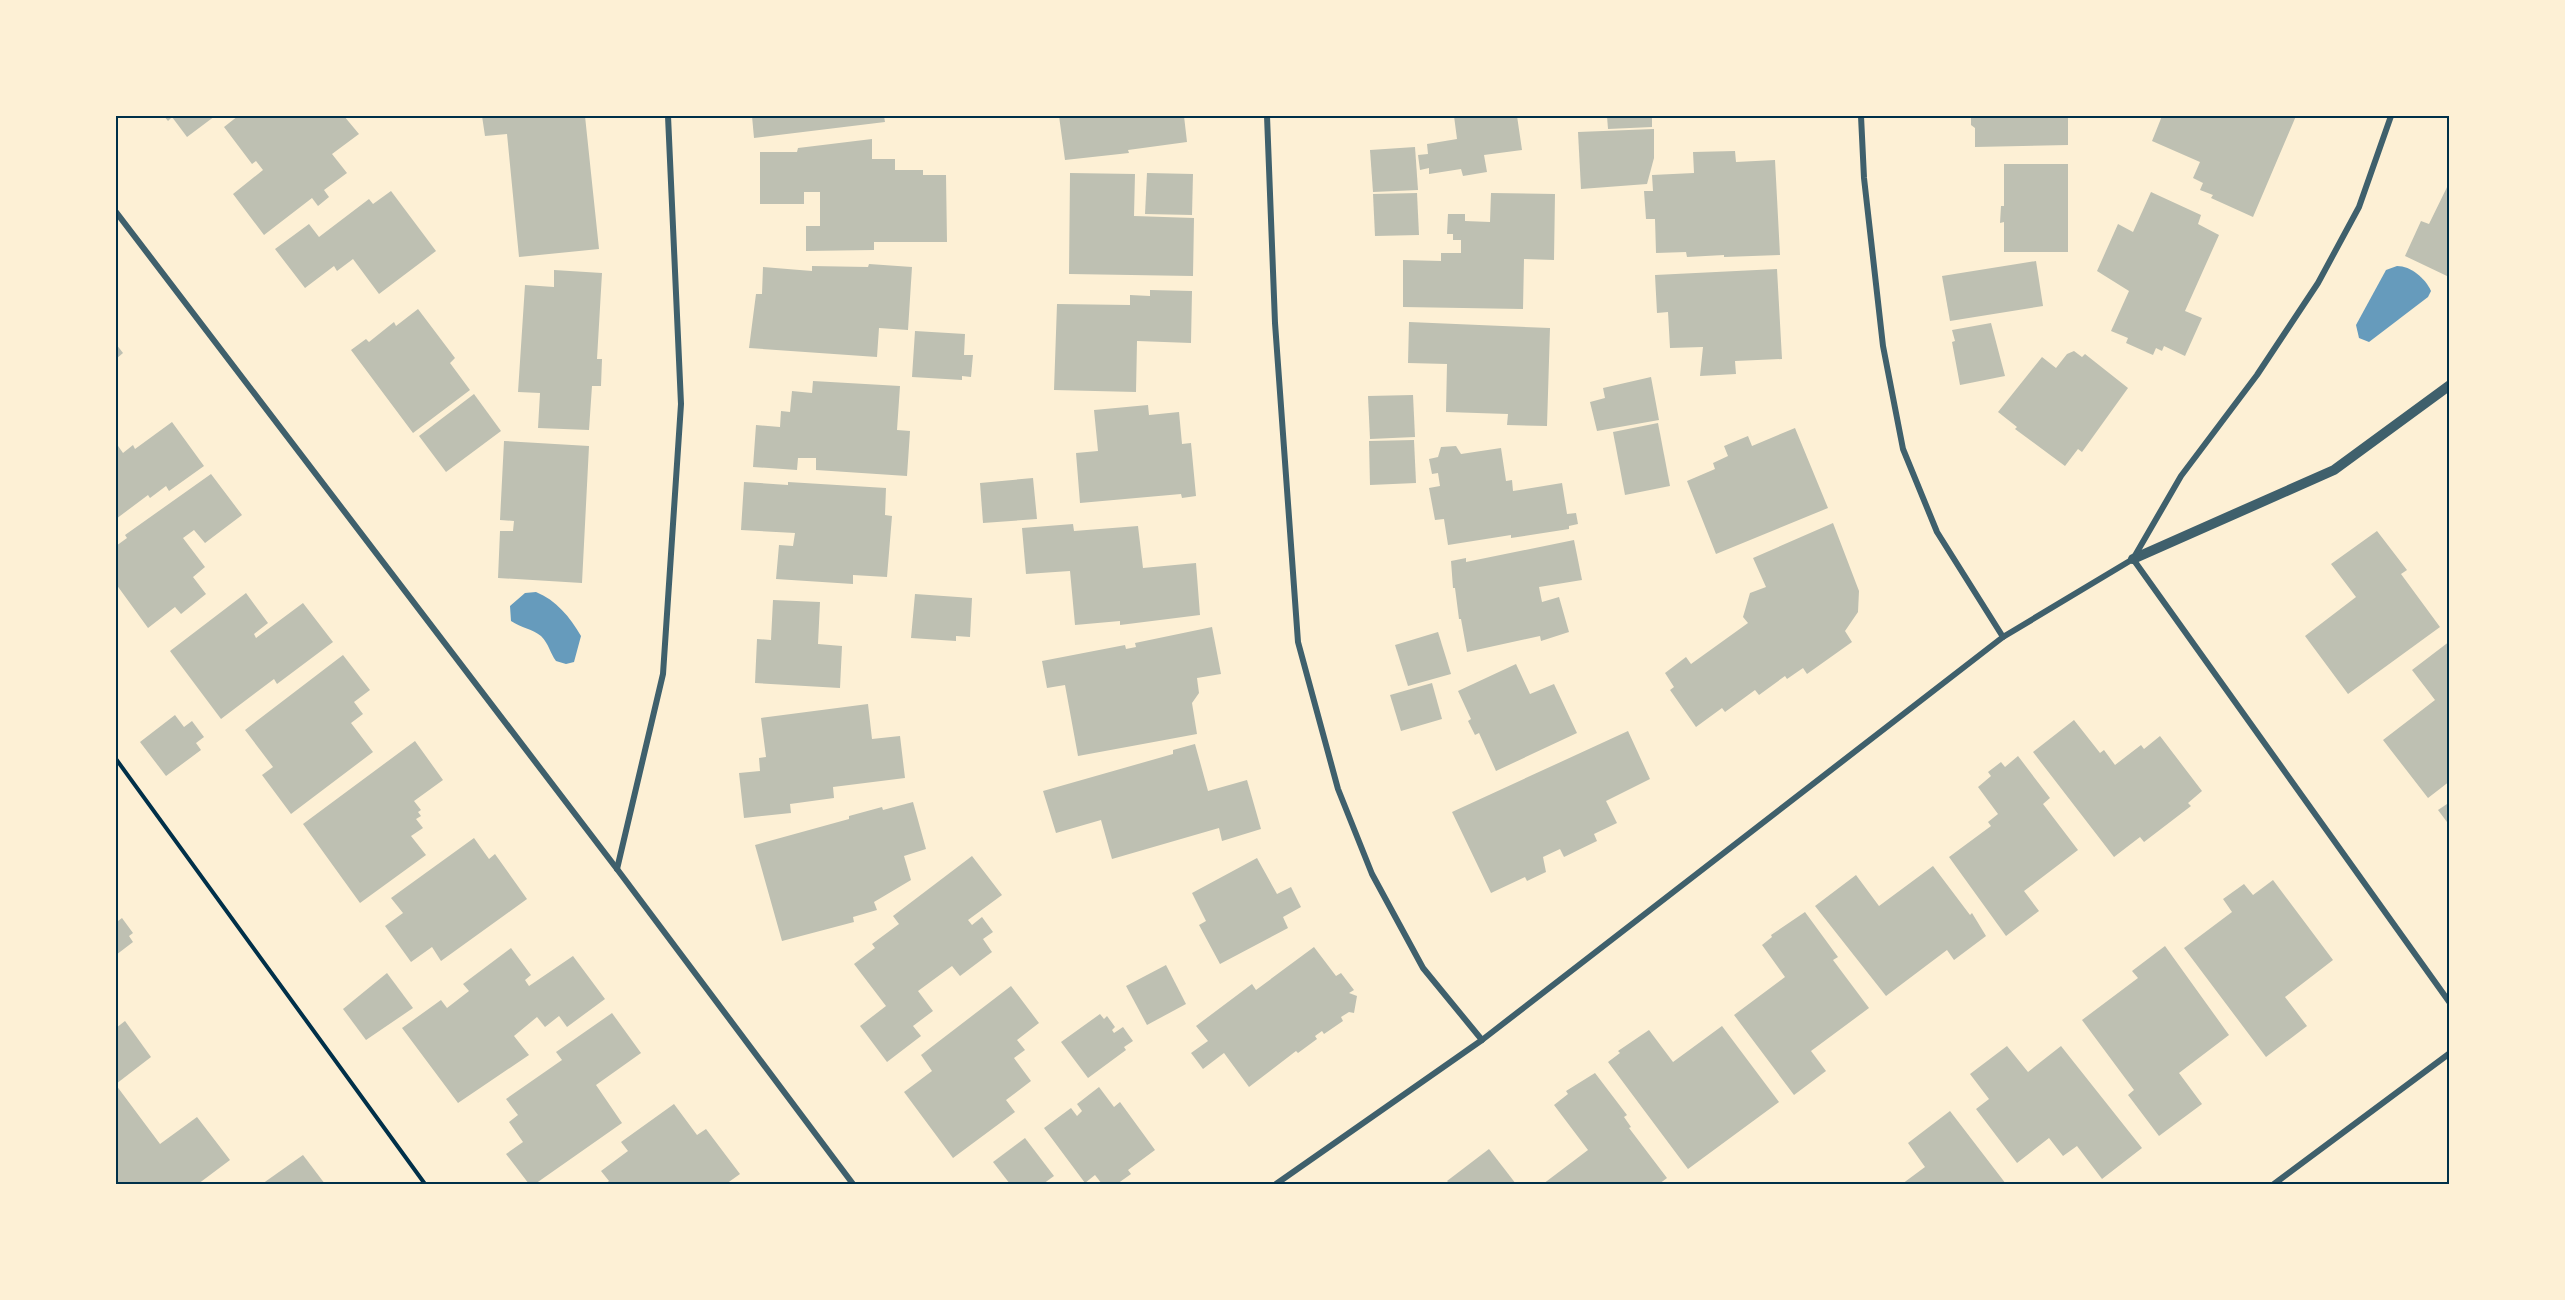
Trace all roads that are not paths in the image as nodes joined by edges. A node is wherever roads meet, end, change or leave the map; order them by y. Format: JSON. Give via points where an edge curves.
{"nodes":[{"id":1,"x":668,"y":116,"type":"edge"},
{"id":2,"x":1268,"y":116,"type":"edge"},
{"id":3,"x":1861,"y":116,"type":"edge"},
{"id":4,"x":2391,"y":116,"type":"edge"},
{"id":5,"x":116,"y":212,"type":"edge"},
{"id":6,"x":2450,"y":385,"type":"edge"},
{"id":7,"x":2133,"y":559,"type":"junction"},
{"id":8,"x":2004,"y":637,"type":"junction"},
{"id":9,"x":616,"y":869,"type":"junction"},
{"id":10,"x":2450,"y":1003,"type":"edge"},
{"id":11,"x":1482,"y":1040,"type":"junction"},
{"id":12,"x":2450,"y":1053,"type":"edge"},
{"id":13,"x":853,"y":1185,"type":"edge"},
{"id":14,"x":1276,"y":1185,"type":"edge"},
{"id":15,"x":2274,"y":1185,"type":"edge"}],
"edges":[{"from":1,"to":9,"type":"street","via":[[681,404],[663,662]]},
{"from":2,"to":11,"type":"street","via":[[1275,323],[1298,642],[1338,789],[1372,874],[1424,968]]},
{"from":3,"to":8,"type":"street","via":[[1883,346],[1904,449],[1937,532]]},
{"from":4,"to":7,"type":"street","via":[[2359,207],[2318,284],[2258,375],[2181,476]]},
{"from":5,"to":9,"type":"street"},
{"from":6,"to":7,"type":"street","via":[[2334,470]]},
{"from":7,"to":8,"type":"street"},
{"from":7,"to":10,"type":"street"},
{"from":8,"to":11,"type":"street"},
{"from":9,"to":13,"type":"street"},
{"from":11,"to":14,"type":"street"},
{"from":12,"to":15,"type":"street"}]}
